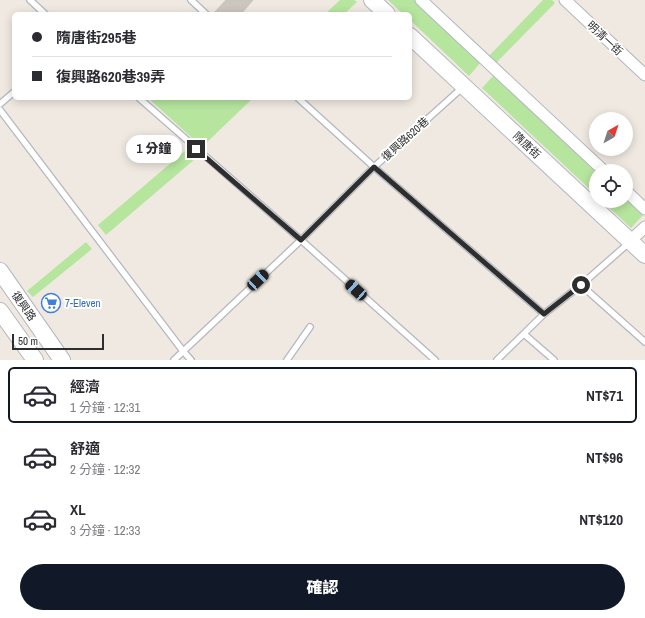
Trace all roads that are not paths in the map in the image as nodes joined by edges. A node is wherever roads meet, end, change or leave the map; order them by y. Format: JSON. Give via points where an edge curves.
{"nodes":[{"id":1,"x":30,"y":0,"type":"edge"},
{"id":2,"x":191,"y":0,"type":"edge"},
{"id":3,"x":372,"y":0,"type":"edge"},
{"id":4,"x":421,"y":0,"type":"edge"},
{"id":5,"x":565,"y":0,"type":"edge"},
{"id":6,"x":43,"y":12,"type":"edge"},
{"id":7,"x":204,"y":12,"type":"edge"},
{"id":8,"x":385,"y":12,"type":"edge"},
{"id":9,"x":412,"y":38,"type":"edge"},
{"id":10,"x":645,"y":76,"type":"edge"},
{"id":11,"x":464,"y":86,"type":"junction"},
{"id":12,"x":12,"y":94,"type":"edge"},
{"id":13,"x":141,"y":100,"type":"edge"},
{"id":14,"x":300,"y":100,"type":"edge"},
{"id":15,"x":0,"y":104,"type":"edge"},
{"id":16,"x":0,"y":110,"type":"edge"},
{"id":17,"x":597,"y":164,"type":"edge"},
{"id":18,"x":374,"y":167,"type":"junction"},
{"id":19,"x":633,"y":198,"type":"edge"},
{"id":20,"x":645,"y":209,"type":"edge"},
{"id":21,"x":645,"y":227,"type":"edge"},
{"id":22,"x":301,"y":240,"type":"junction"},
{"id":23,"x":630,"y":241,"type":"junction"},
{"id":24,"x":645,"y":255,"type":"edge"},
{"id":25,"x":0,"y":271,"type":"edge"},
{"id":26,"x":581,"y":285,"type":"junction"},
{"id":27,"x":0,"y":312,"type":"edge"},
{"id":28,"x":544,"y":314,"type":"junction"},
{"id":29,"x":310,"y":327,"type":"dead end"},
{"id":30,"x":524,"y":334,"type":"junction"},
{"id":31,"x":645,"y":342,"type":"edge"},
{"id":32,"x":183,"y":352,"type":"junction"},
{"id":33,"x":35,"y":360,"type":"edge"},
{"id":34,"x":62,"y":360,"type":"edge"},
{"id":35,"x":174,"y":360,"type":"edge"},
{"id":36,"x":191,"y":360,"type":"edge"},
{"id":37,"x":287,"y":360,"type":"edge"},
{"id":38,"x":435,"y":360,"type":"edge"},
{"id":39,"x":497,"y":360,"type":"edge"},
{"id":40,"x":554,"y":360,"type":"edge"}],
"edges":[{"from":1,"to":6,"type":"lane"},
{"from":2,"to":7,"type":"lane"},
{"from":3,"to":8,"type":"street"},
{"from":4,"to":17,"type":"street"},
{"from":5,"to":10,"type":"street","name":"明清一街"},
{"from":9,"to":11,"type":"street","name":"隋唐街"},
{"from":11,"to":18,"type":"lane","name":"復興路620巷"},
{"from":11,"to":23,"type":"street","name":"隋唐街"},
{"from":12,"to":15,"type":"lane"},
{"from":13,"to":22,"type":"lane"},
{"from":14,"to":18,"type":"lane"},
{"from":16,"to":32,"type":"lane"},
{"from":18,"to":22,"type":"lane","name":"復興路620巷"},
{"from":18,"to":28,"type":"lane"},
{"from":19,"to":20,"type":"street"},
{"from":21,"to":23,"type":"street"},
{"from":22,"to":32,"type":"lane","name":"復興路620巷"},
{"from":22,"to":38,"type":"lane"},
{"from":23,"to":24,"type":"street","name":"隋唐街"},
{"from":23,"to":26,"type":"lane"},
{"from":25,"to":34,"type":"street","name":"復興路"},
{"from":26,"to":28,"type":"lane"},
{"from":26,"to":31,"type":"lane"},
{"from":27,"to":33,"type":"street","name":"復興路"},
{"from":28,"to":30,"type":"lane"},
{"from":29,"to":37,"type":"lane"},
{"from":30,"to":39,"type":"lane"},
{"from":30,"to":40,"type":"lane"},
{"from":32,"to":35,"type":"lane","name":"復興路620巷"},
{"from":32,"to":36,"type":"lane"}]}
